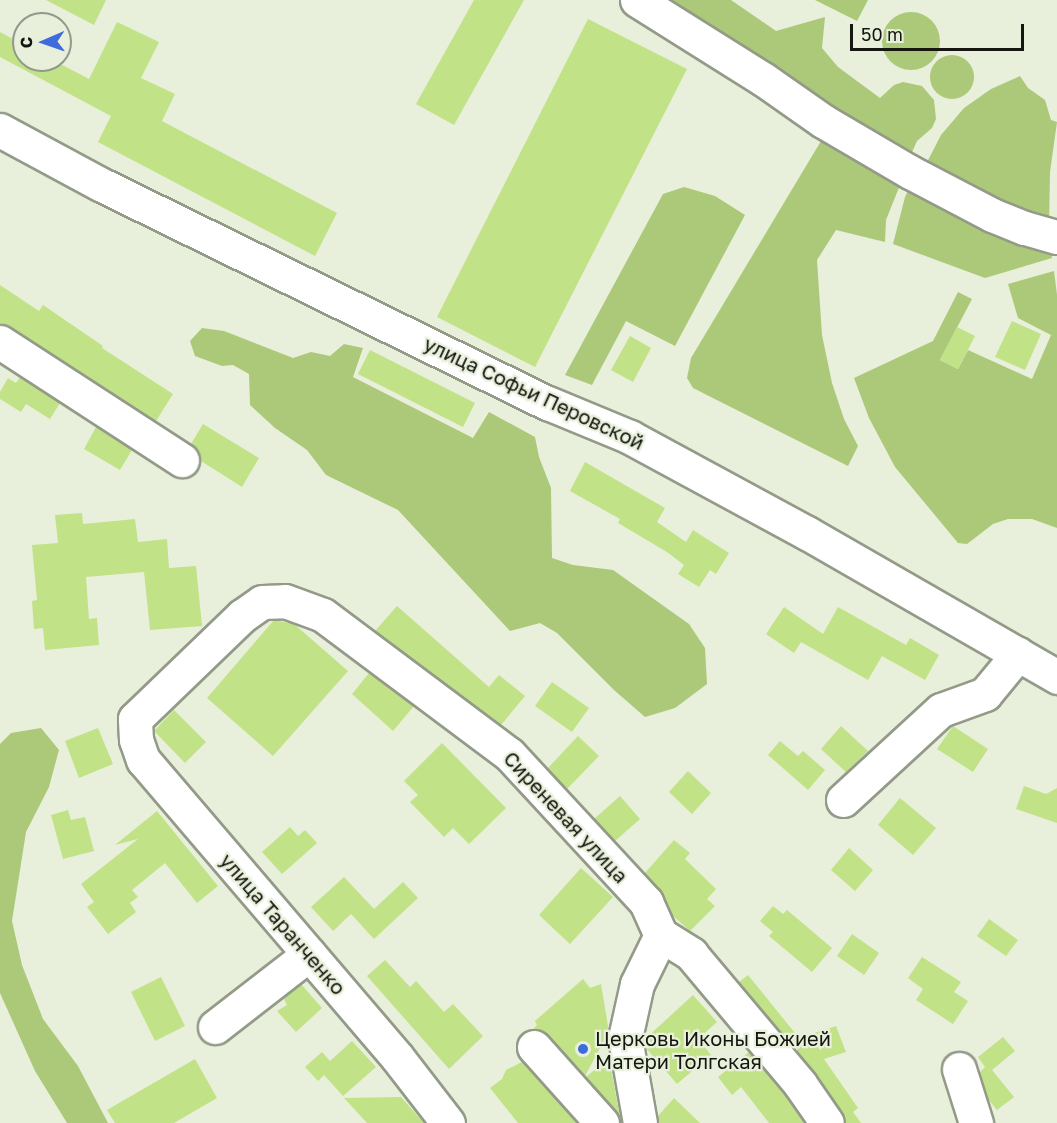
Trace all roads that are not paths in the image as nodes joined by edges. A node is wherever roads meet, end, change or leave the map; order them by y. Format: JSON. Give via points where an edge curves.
{"nodes":[{"id":1,"x":638,"y":0,"type":"edge"},
{"id":2,"x":0,"y":130,"type":"edge"},
{"id":3,"x":1057,"y":237,"type":"edge"},
{"id":4,"x":0,"y":342,"type":"edge"},
{"id":5,"x":182,"y":460,"type":"dead end"},
{"id":6,"x":1018,"y":654,"type":"junction"},
{"id":7,"x":1057,"y":677,"type":"edge"},
{"id":8,"x":135,"y":719,"type":"joint"},
{"id":9,"x":843,"y":800,"type":"dead end"},
{"id":10,"x":661,"y":935,"type":"junction"},
{"id":11,"x":309,"y":954,"type":"junction"},
{"id":12,"x":214,"y":1027,"type":"dead end"},
{"id":13,"x":534,"y":1047,"type":"dead end"},
{"id":14,"x":959,"y":1070,"type":"dead end"},
{"id":15,"x":448,"y":1123,"type":"edge"},
{"id":16,"x":602,"y":1123,"type":"edge"},
{"id":17,"x":640,"y":1123,"type":"edge"},
{"id":18,"x":826,"y":1123,"type":"edge"},
{"id":19,"x":976,"y":1123,"type":"edge"}],
"edges":[{"from":1,"to":3,"type":"street","via":[[901,167],[992,215]]},
{"from":2,"to":6,"type":"street","name":"улица Софьи Перовской","via":[[100,184],[548,403],[630,436]]},
{"from":4,"to":5,"type":"street"},
{"from":6,"to":7,"type":"street","name":"улица Софьи Перовской"},
{"from":6,"to":9,"type":"street","via":[[985,694],[941,710]]},
{"from":8,"to":10,"type":"street","name":"Сиреневая улица","via":[[229,617],[262,602],[285,601],[323,615],[509,754],[645,902]]},
{"from":8,"to":11,"type":"street","name":"улица Таранченко","via":[[136,740],[143,760]]},
{"from":10,"to":17,"type":"street","via":[[637,984],[625,1038]]},
{"from":10,"to":18,"type":"street","via":[[691,954],[800,1084]]},
{"from":11,"to":12,"type":"street"},
{"from":11,"to":15,"type":"street","name":"улица Таранченко"},
{"from":13,"to":16,"type":"street"},
{"from":14,"to":19,"type":"street"}]}
